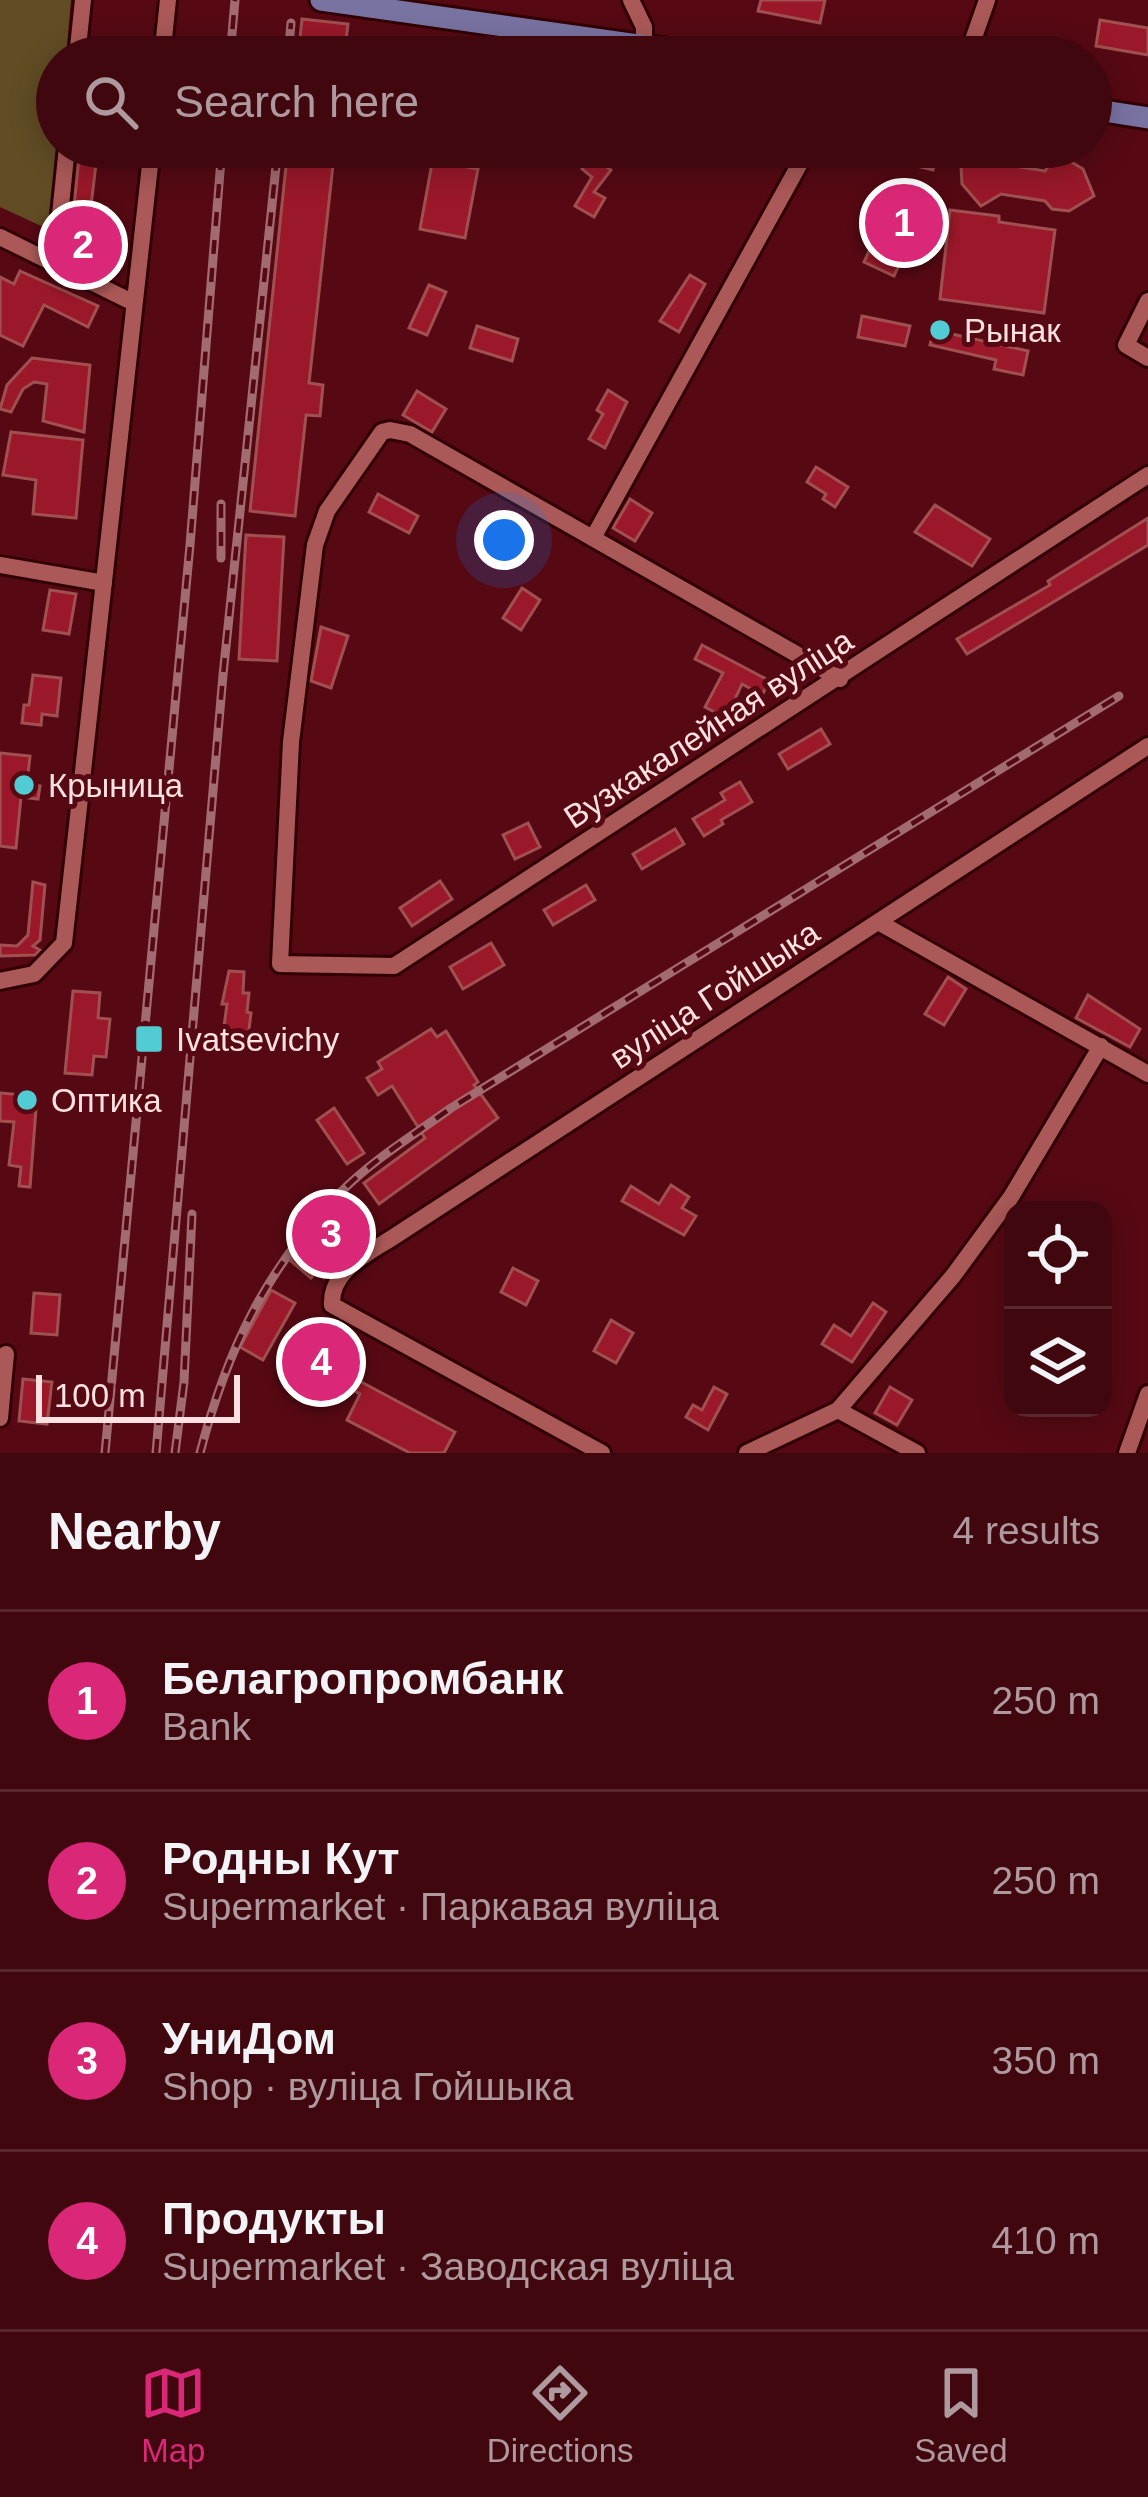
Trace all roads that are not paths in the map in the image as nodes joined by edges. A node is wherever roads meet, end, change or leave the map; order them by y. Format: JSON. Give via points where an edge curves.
{"nodes":[{"id":1,"x":83,"y":0,"type":"edge"},
{"id":2,"x":168,"y":0,"type":"edge"},
{"id":3,"x":321,"y":0,"type":"edge"},
{"id":4,"x":631,"y":0,"type":"edge"},
{"id":5,"x":988,"y":0,"type":"edge"},
{"id":6,"x":79,"y":36,"type":"edge"},
{"id":7,"x":164,"y":36,"type":"edge"},
{"id":8,"x":563,"y":36,"type":"edge"},
{"id":9,"x":644,"y":36,"type":"edge"},
{"id":10,"x":975,"y":36,"type":"edge"},
{"id":11,"x":1112,"y":112,"type":"edge"},
{"id":12,"x":1148,"y":118,"type":"edge"},
{"id":13,"x":65,"y":168,"type":"edge"},
{"id":14,"x":150,"y":168,"type":"edge"},
{"id":15,"x":797,"y":168,"type":"edge"},
{"id":16,"x":0,"y":237,"type":"edge"},
{"id":17,"x":55,"y":262,"type":"junction"},
{"id":18,"x":1148,"y":301,"type":"edge"},
{"id":19,"x":134,"y":303,"type":"junction"},
{"id":20,"x":1148,"y":358,"type":"edge"},
{"id":21,"x":1148,"y":475,"type":"edge"},
{"id":22,"x":593,"y":538,"type":"junction"},
{"id":23,"x":0,"y":565,"type":"edge"},
{"id":24,"x":104,"y":583,"type":"junction"},
{"id":25,"x":840,"y":679,"type":"junction"},
{"id":26,"x":1148,"y":746,"type":"edge"},
{"id":27,"x":880,"y":922,"type":"junction"},
{"id":28,"x":0,"y":981,"type":"edge"},
{"id":29,"x":1101,"y":1046,"type":"junction"},
{"id":30,"x":1148,"y":1074,"type":"edge"},
{"id":31,"x":6,"y":1354,"type":"dead end"},
{"id":32,"x":1148,"y":1394,"type":"edge"},
{"id":33,"x":838,"y":1410,"type":"junction"},
{"id":34,"x":0,"y":1418,"type":"edge"},
{"id":35,"x":602,"y":1453,"type":"edge"},
{"id":36,"x":747,"y":1453,"type":"edge"},
{"id":37,"x":917,"y":1453,"type":"edge"},
{"id":38,"x":1127,"y":1453,"type":"edge"}],
"edges":[{"from":1,"to":6,"type":"street"},
{"from":2,"to":7,"type":"street"},
{"from":3,"to":8,"type":"main road"},
{"from":4,"to":9,"type":"street"},
{"from":5,"to":10,"type":"street"},
{"from":11,"to":12,"type":"main road"},
{"from":13,"to":17,"type":"street"},
{"from":14,"to":19,"type":"street"},
{"from":15,"to":22,"type":"street"},
{"from":16,"to":17,"type":"street"},
{"from":17,"to":19,"type":"street"},
{"from":18,"to":20,"type":"street","via":[[1126,345]]},
{"from":19,"to":24,"type":"street"},
{"from":21,"to":25,"type":"street","name":"Вузкакалейная вуліца"},
{"from":22,"to":25,"type":"street"},
{"from":22,"to":25,"type":"street","name":"Вузкакалейная вуліца","via":[[410,434],[390,430],[376,439],[327,511],[315,545],[291,742],[280,964],[394,966]]},
{"from":23,"to":24,"type":"street"},
{"from":24,"to":28,"type":"street","via":[[64,943],[34,974]]},
{"from":26,"to":27,"type":"street","name":"вуліца Гойшыка"},
{"from":27,"to":29,"type":"street"},
{"from":27,"to":35,"type":"street","name":"вуліца Гойшыка","via":[[345,1270],[331,1290],[332,1305]]},
{"from":29,"to":30,"type":"street"},
{"from":29,"to":33,"type":"street","via":[[1011,1197]]},
{"from":31,"to":34,"type":"street"},
{"from":32,"to":38,"type":"street"},
{"from":33,"to":36,"type":"street"},
{"from":33,"to":37,"type":"street"}]}
